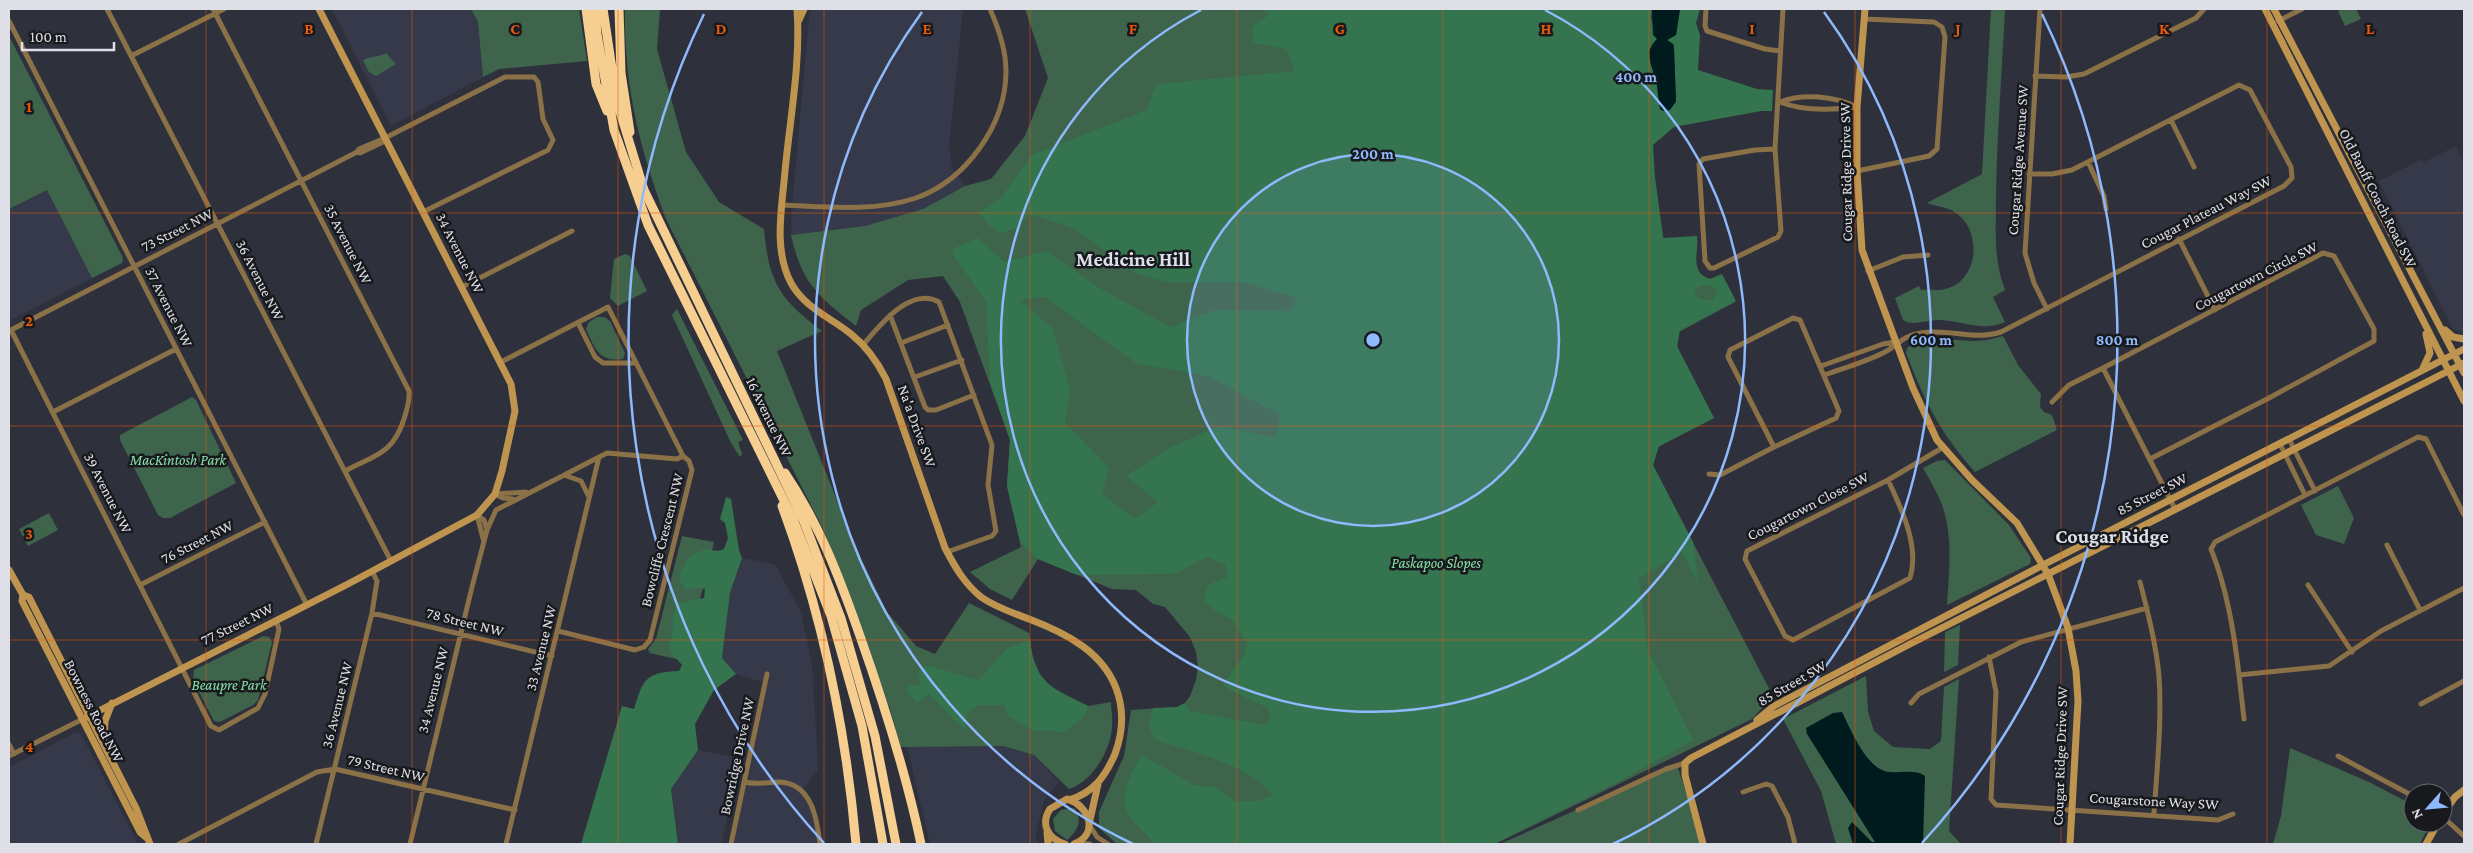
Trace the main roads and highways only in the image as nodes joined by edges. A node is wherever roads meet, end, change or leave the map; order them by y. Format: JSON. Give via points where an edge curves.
{"nodes":[{"id":1,"x":586,"y":9,"type":"edge"},
{"id":2,"x":595,"y":9,"type":"edge"},
{"id":3,"x":603,"y":9,"type":"edge"},
{"id":4,"x":619,"y":9,"type":"edge"},
{"id":5,"x":614,"y":130,"type":"junction"},
{"id":6,"x":670,"y":246,"type":"junction"},
{"id":7,"x":764,"y":449,"type":"junction"},
{"id":8,"x":856,"y":844,"type":"edge"},
{"id":9,"x":883,"y":844,"type":"edge"},
{"id":10,"x":896,"y":844,"type":"edge"},
{"id":11,"x":921,"y":844,"type":"edge"}],
"edges":[{"from":1,"to":5,"type":"highway","via":[[596,84]]},
{"from":2,"to":5,"type":"highway","name":"16 Avenue NW"},
{"from":3,"to":6,"type":"highway","name":"16 Avenue NW","via":[[611,73],[626,136],[644,190]]},
{"from":4,"to":6,"type":"highway","via":[[618,48],[629,127],[647,188]]},
{"from":5,"to":7,"type":"highway","name":"16 Avenue NW","via":[[648,225]]},
{"from":6,"to":7,"type":"highway","name":"16 Avenue NW"},
{"from":7,"to":8,"type":"highway","via":[[828,664],[844,748]]},
{"from":7,"to":9,"type":"highway","name":"16 Avenue NW","via":[[841,648],[862,726]]},
{"from":7,"to":10,"type":"highway","name":"16 Avenue NW","via":[[813,545],[852,650],[881,762]]},
{"from":7,"to":11,"type":"highway","via":[[798,491],[846,598],[898,752]]}]}
